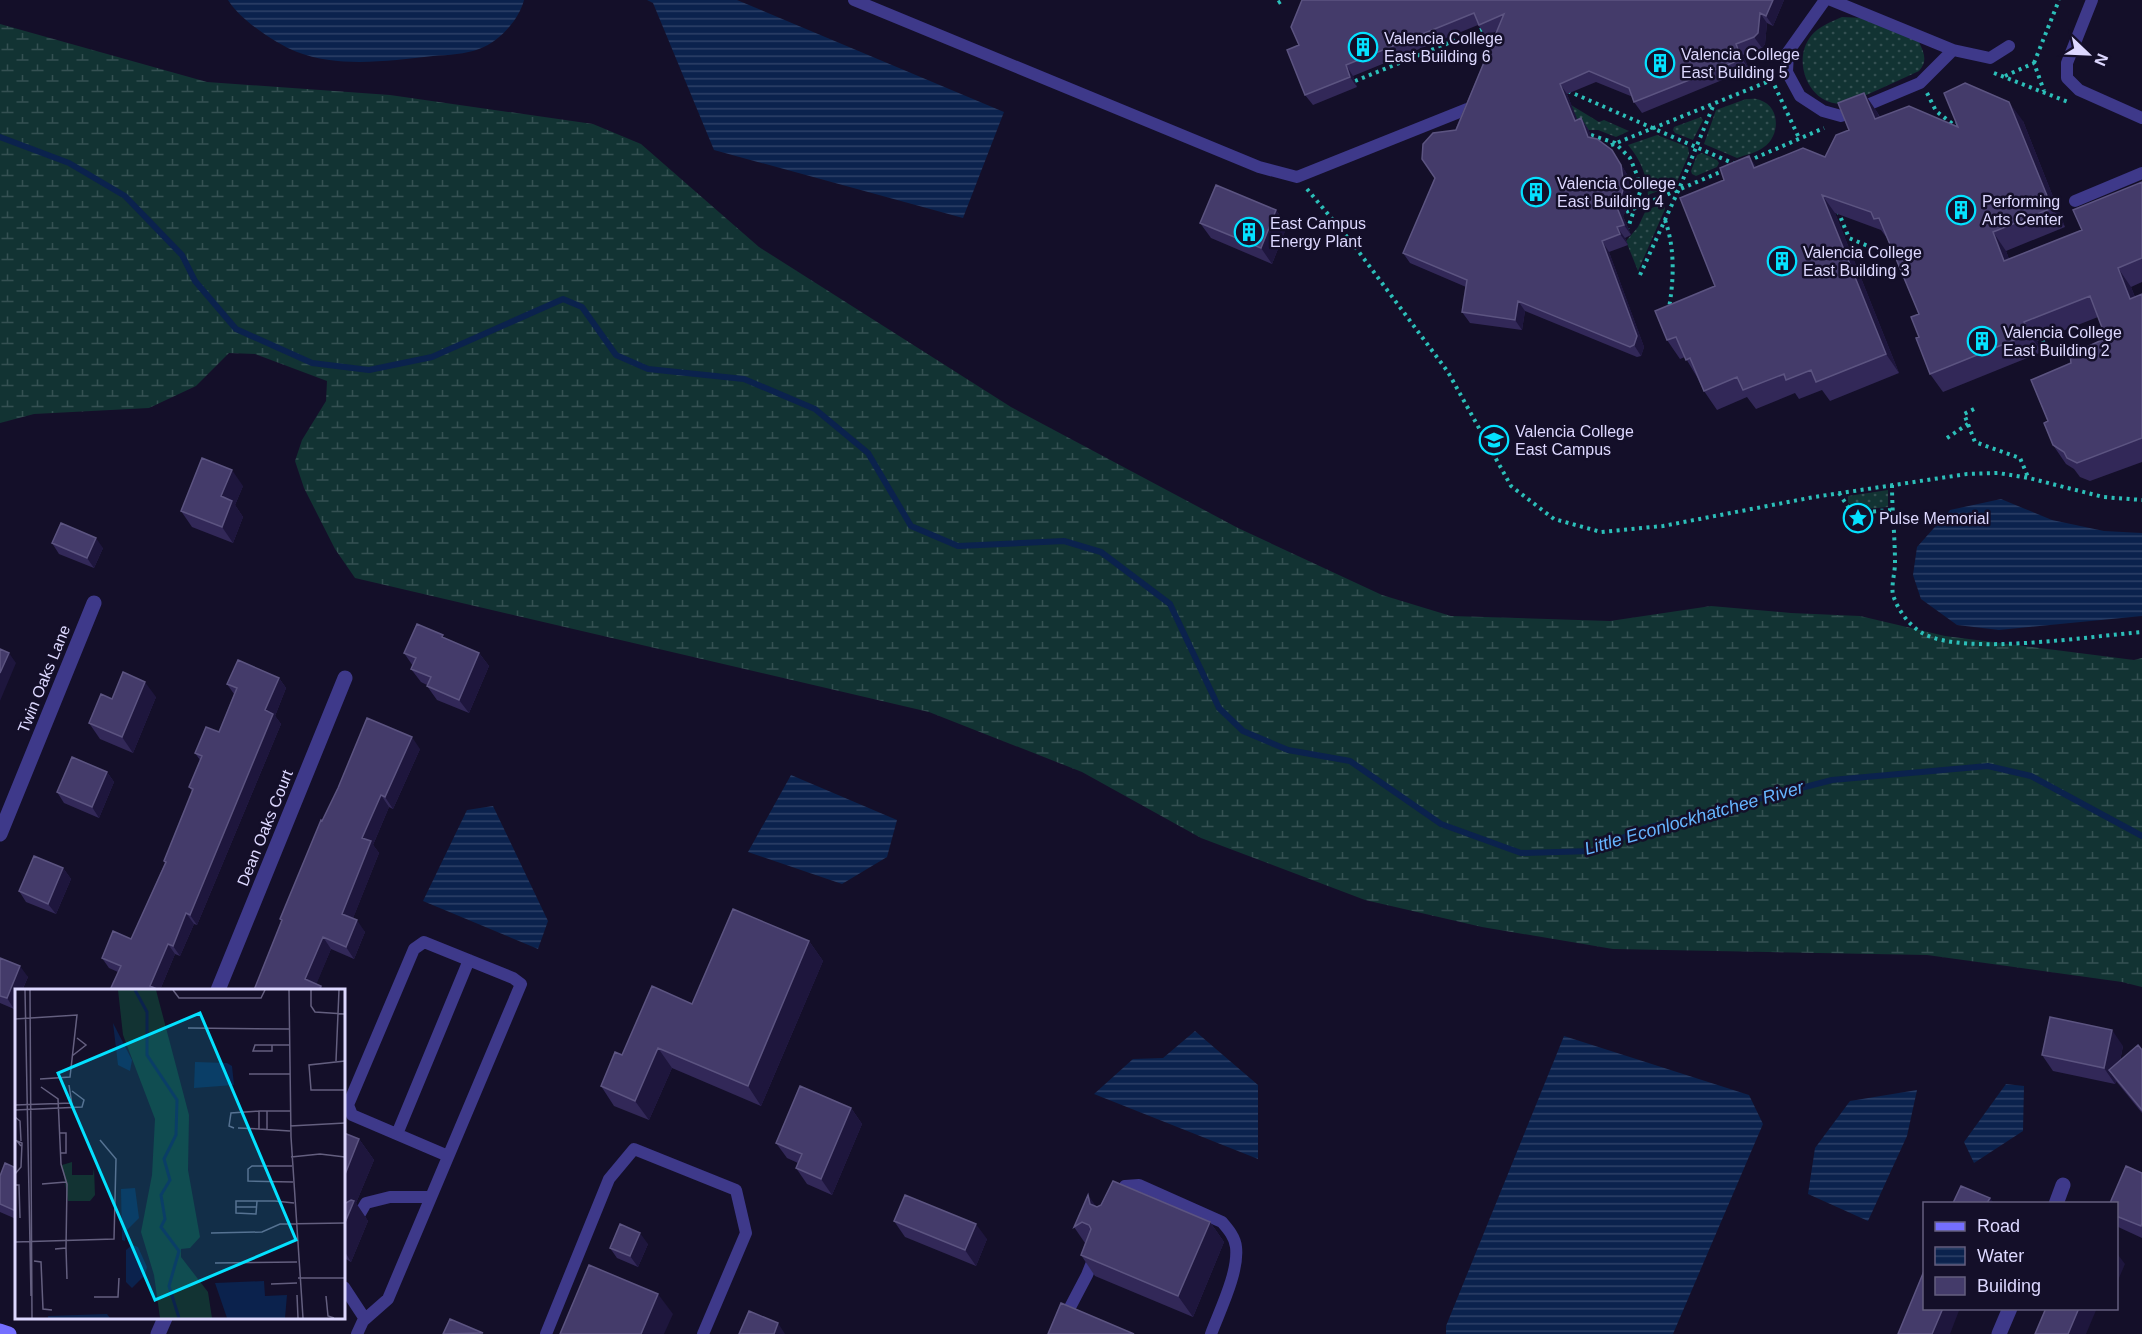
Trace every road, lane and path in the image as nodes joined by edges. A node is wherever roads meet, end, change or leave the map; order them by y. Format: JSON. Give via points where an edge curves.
{"nodes":[{"id":1,"x":854,"y":0,"type":"edge"},
{"id":2,"x":1825,"y":0,"type":"edge"},
{"id":3,"x":1831,"y":0,"type":"edge"},
{"id":4,"x":2058,"y":0,"type":"edge"},
{"id":5,"x":2092,"y":0,"type":"edge"},
{"id":6,"x":1860,"y":5,"type":"edge"},
{"id":7,"x":1483,"y":29,"type":"edge"},
{"id":8,"x":2009,"y":45,"type":"dead end"},
{"id":9,"x":1953,"y":50,"type":"junction"},
{"id":10,"x":2034,"y":63,"type":"junction"},
{"id":11,"x":1987,"y":70,"type":"dead end"},
{"id":12,"x":2004,"y":76,"type":"junction"},
{"id":13,"x":1355,"y":81,"type":"dead end"},
{"id":14,"x":1932,"y":86,"type":"dead end"},
{"id":15,"x":1565,"y":90,"type":"edge"},
{"id":16,"x":2044,"y":92,"type":"junction"},
{"id":17,"x":2069,"y":103,"type":"dead end"},
{"id":18,"x":1714,"y":104,"type":"junction"},
{"id":19,"x":1467,"y":109,"type":"edge"},
{"id":20,"x":1936,"y":111,"type":"junction"},
{"id":21,"x":2142,"y":118,"type":"edge"},
{"id":22,"x":1933,"y":119,"type":"edge"},
{"id":23,"x":1962,"y":122,"type":"edge"},
{"id":24,"x":1954,"y":125,"type":"junction"},
{"id":25,"x":1828,"y":126,"type":"dead end"},
{"id":26,"x":1653,"y":128,"type":"junction"},
{"id":27,"x":1591,"y":135,"type":"edge"},
{"id":28,"x":1958,"y":135,"type":"edge"},
{"id":29,"x":1799,"y":138,"type":"junction"},
{"id":30,"x":1615,"y":143,"type":"junction"},
{"id":31,"x":1697,"y":146,"type":"junction"},
{"id":32,"x":1602,"y":149,"type":"edge"},
{"id":33,"x":1738,"y":165,"type":"junction"},
{"id":34,"x":2142,"y":173,"type":"edge"},
{"id":35,"x":1297,"y":177,"type":"junction"},
{"id":36,"x":1679,"y":189,"type":"junction"},
{"id":37,"x":2075,"y":201,"type":"dead end"},
{"id":38,"x":1836,"y":204,"type":"edge"},
{"id":39,"x":1637,"y":207,"type":"junction"},
{"id":40,"x":1626,"y":212,"type":"dead end"},
{"id":41,"x":1665,"y":220,"type":"junction"},
{"id":42,"x":1628,"y":228,"type":"dead end"},
{"id":43,"x":1892,"y":244,"type":"edge"},
{"id":44,"x":1895,"y":251,"type":"junction"},
{"id":45,"x":1899,"y":261,"type":"edge"},
{"id":46,"x":1640,"y":275,"type":"dead end"},
{"id":47,"x":1668,"y":311,"type":"edge"},
{"id":48,"x":2040,"y":333,"type":"edge"},
{"id":49,"x":2044,"y":344,"type":"dead end"},
{"id":50,"x":1974,"y":409,"type":"dead end"},
{"id":51,"x":1968,"y":424,"type":"junction"},
{"id":52,"x":1947,"y":438,"type":"dead end"},
{"id":53,"x":2029,"y":478,"type":"junction"},
{"id":54,"x":1892,"y":485,"type":"junction"},
{"id":55,"x":1839,"y":493,"type":"junction"},
{"id":56,"x":2142,"y":500,"type":"edge"},
{"id":57,"x":1892,"y":510,"type":"junction"},
{"id":58,"x":94,"y":603,"type":"dead end"},
{"id":59,"x":2142,"y":632,"type":"edge"},
{"id":60,"x":345,"y":678,"type":"dead end"},
{"id":61,"x":0,"y":834,"type":"edge"},
{"id":62,"x":469,"y":960,"type":"junction"},
{"id":63,"x":218,"y":989,"type":"edge"},
{"id":64,"x":397,"y":1134,"type":"junction"},
{"id":65,"x":448,"y":1156,"type":"junction"},
{"id":66,"x":2063,"y":1185,"type":"dead end"},
{"id":67,"x":430,"y":1197,"type":"junction"},
{"id":68,"x":2055,"y":1202,"type":"edge"},
{"id":69,"x":1115,"y":1208,"type":"edge"},
{"id":70,"x":358,"y":1217,"type":"dead end"},
{"id":71,"x":1097,"y":1251,"type":"edge"},
{"id":72,"x":345,"y":1289,"type":"edge"},
{"id":73,"x":2009,"y":1310,"type":"edge"},
{"id":74,"x":164,"y":1319,"type":"edge"},
{"id":75,"x":365,"y":1319,"type":"junction"},
{"id":76,"x":0,"y":1331,"type":"edge"},
{"id":77,"x":9,"y":1334,"type":"edge"},
{"id":78,"x":158,"y":1334,"type":"edge"},
{"id":79,"x":357,"y":1334,"type":"edge"},
{"id":80,"x":546,"y":1334,"type":"edge"},
{"id":81,"x":703,"y":1334,"type":"edge"},
{"id":82,"x":1056,"y":1334,"type":"edge"},
{"id":83,"x":1211,"y":1334,"type":"edge"},
{"id":84,"x":1999,"y":1334,"type":"edge"}],
"edges":[{"from":1,"to":35,"type":"lane","via":[[1258,167]]},
{"from":2,"to":9,"type":"lane","via":[[1788,52],[1787,72],[1800,96],[1823,111],[1841,116],[1920,82]]},
{"from":3,"to":6,"type":"lane"},
{"from":4,"to":10,"type":"path"},
{"from":5,"to":21,"type":"lane","via":[[2067,63],[2067,78],[2079,90]]},
{"from":6,"to":9,"type":"lane"},
{"from":7,"to":13,"type":"path"},
{"from":8,"to":9,"type":"lane","via":[[1990,58]]},
{"from":10,"to":12,"type":"path"},
{"from":10,"to":16,"type":"path"},
{"from":11,"to":12,"type":"path"},
{"from":12,"to":16,"type":"path"},
{"from":14,"to":20,"type":"path","via":[[1926,93]]},
{"from":15,"to":26,"type":"path"},
{"from":16,"to":17,"type":"path"},
{"from":18,"to":26,"type":"path"},
{"from":18,"to":29,"type":"path","via":[[1772,80]]},
{"from":18,"to":31,"type":"path"},
{"from":19,"to":35,"type":"lane"},
{"from":20,"to":22,"type":"path"},
{"from":20,"to":24,"type":"path"},
{"from":23,"to":24,"type":"path"},
{"from":24,"to":28,"type":"path"},
{"from":25,"to":29,"type":"path"},
{"from":26,"to":30,"type":"path"},
{"from":26,"to":31,"type":"path"},
{"from":27,"to":30,"type":"path"},
{"from":29,"to":33,"type":"path"},
{"from":30,"to":32,"type":"path"},
{"from":30,"to":39,"type":"path","via":[[1630,158],[1637,175]]},
{"from":31,"to":33,"type":"path"},
{"from":31,"to":36,"type":"path"},
{"from":33,"to":36,"type":"path"},
{"from":34,"to":37,"type":"lane"},
{"from":35,"to":55,"type":"path","via":[[1353,244],[1448,372],[1510,486],[1554,519],[1601,532],[1663,526]]},
{"from":36,"to":39,"type":"path"},
{"from":36,"to":41,"type":"path"},
{"from":38,"to":44,"type":"path","via":[[1849,238],[1887,254]]},
{"from":39,"to":40,"type":"path"},
{"from":39,"to":42,"type":"path"},
{"from":41,"to":46,"type":"path"},
{"from":41,"to":47,"type":"path","via":[[1673,254]]},
{"from":43,"to":44,"type":"path"},
{"from":44,"to":45,"type":"path"},
{"from":48,"to":49,"type":"path"},
{"from":50,"to":51,"type":"path","via":[[1964,414]]},
{"from":51,"to":52,"type":"path"},
{"from":51,"to":53,"type":"path","via":[[1975,442],[2020,458]]},
{"from":53,"to":54,"type":"path","via":[[1967,474]]},
{"from":53,"to":56,"type":"path","via":[[2103,497]]},
{"from":54,"to":55,"type":"path"},
{"from":54,"to":57,"type":"path"},
{"from":55,"to":57,"type":"path","via":[[1852,513]]},
{"from":57,"to":59,"type":"path","via":[[1892,593],[1903,615],[1923,633],[1960,642],[2004,644]]},
{"from":58,"to":61,"type":"street","name":"Twin Oaks Lane"},
{"from":60,"to":63,"type":"street","name":"Dean Oaks Court"},
{"from":62,"to":64,"type":"lane"},
{"from":62,"to":64,"type":"lane","via":[[424,942],[414,949],[348,1105],[352,1115]]},
{"from":62,"to":65,"type":"lane","via":[[521,984]]},
{"from":64,"to":65,"type":"lane"},
{"from":65,"to":67,"type":"lane"},
{"from":66,"to":68,"type":"street"},
{"from":67,"to":70,"type":"lane","via":[[390,1197],[366,1203]]},
{"from":67,"to":75,"type":"lane","via":[[388,1299]]},
{"from":69,"to":83,"type":"lane","via":[[1125,1186],[1139,1185],[1222,1222],[1229,1229],[1236,1247],[1236,1262]]},
{"from":71,"to":82,"type":"lane"},
{"from":72,"to":75,"type":"lane"},
{"from":73,"to":84,"type":"street"},
{"from":74,"to":78,"type":"street"},
{"from":75,"to":79,"type":"lane"},
{"from":76,"to":77,"type":"main road"},
{"from":80,"to":81,"type":"lane","via":[[609,1179],[634,1149],[736,1190],[746,1233]]}]}
